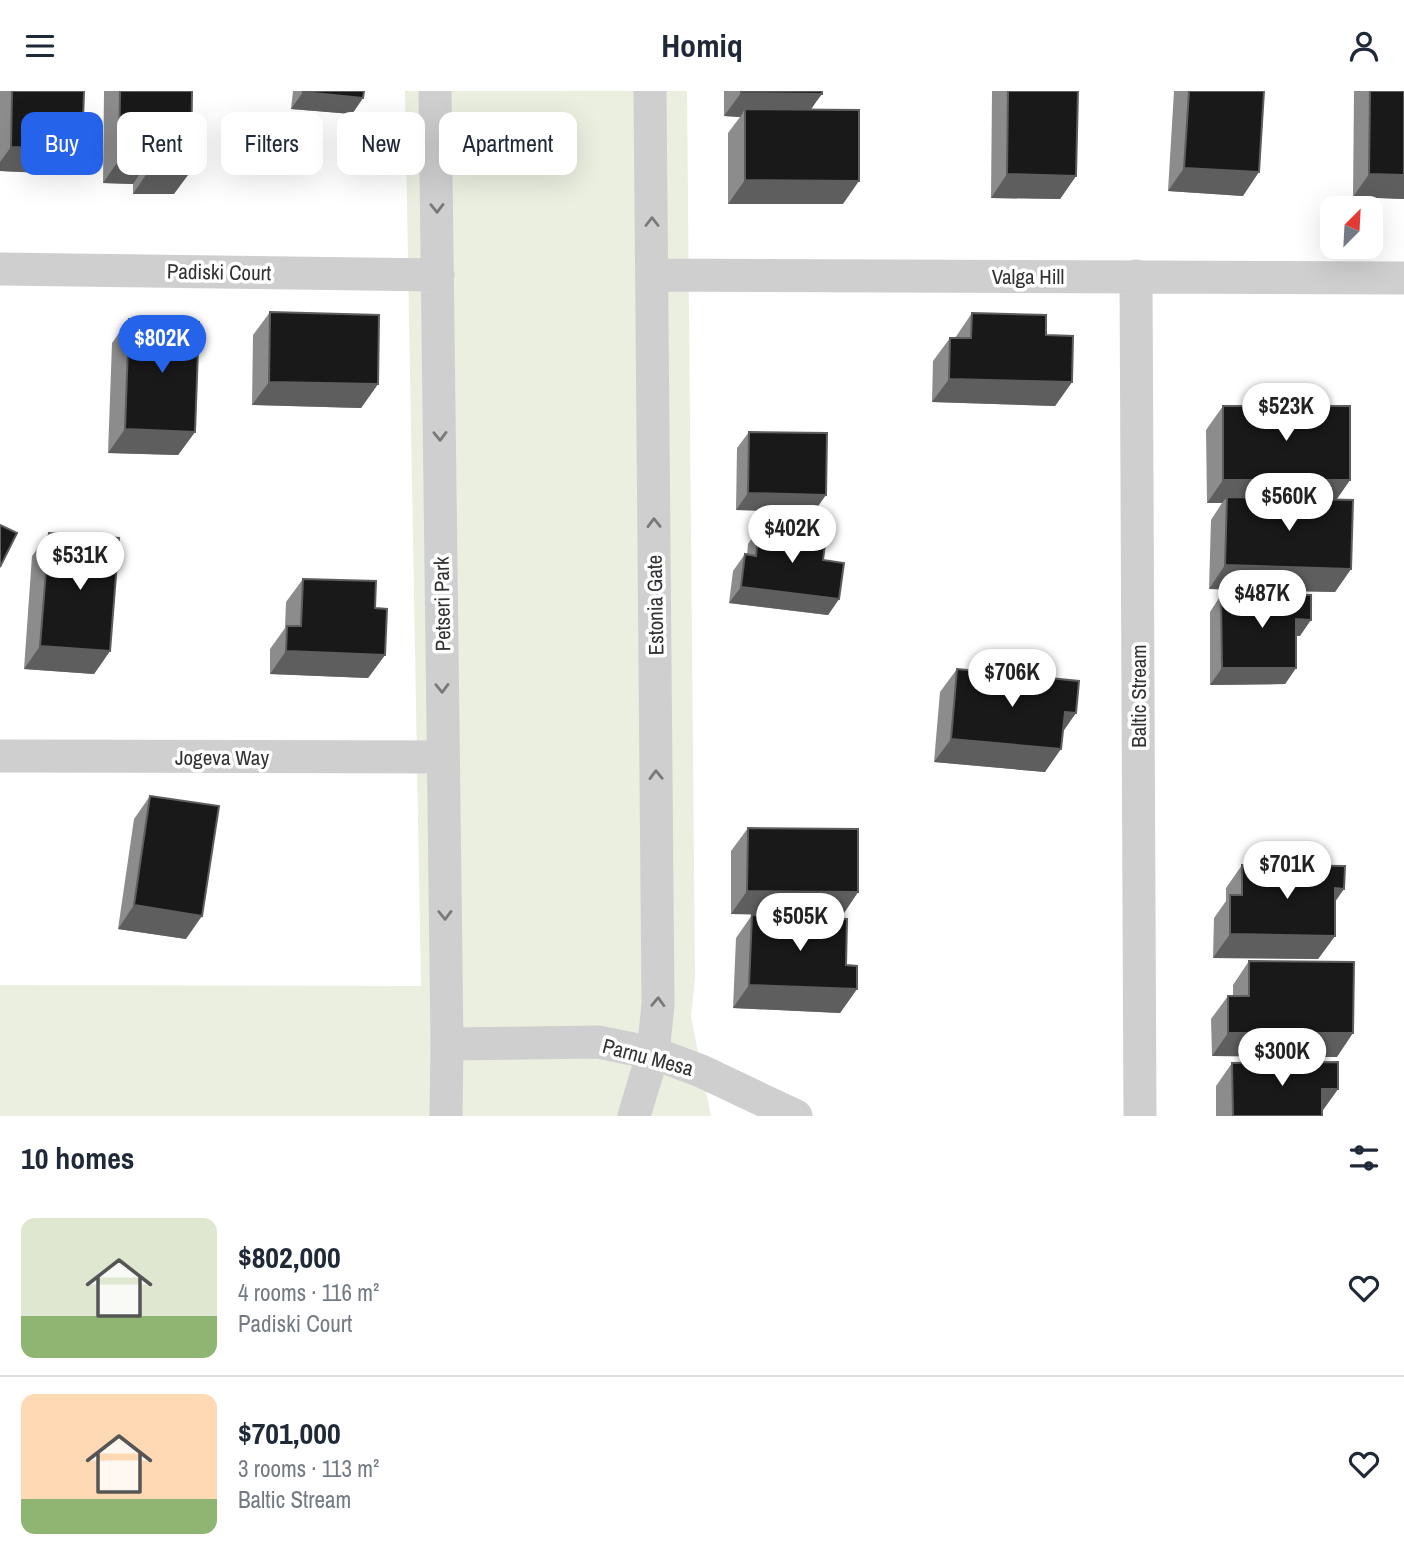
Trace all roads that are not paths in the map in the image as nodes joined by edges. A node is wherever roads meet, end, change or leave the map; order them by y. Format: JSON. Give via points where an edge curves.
{"nodes":[{"id":1,"x":435,"y":91,"type":"edge"},
{"id":2,"x":650,"y":91,"type":"edge"},
{"id":3,"x":0,"y":269,"type":"edge"},
{"id":4,"x":438,"y":275,"type":"junction"},
{"id":5,"x":652,"y":275,"type":"junction"},
{"id":6,"x":1136,"y":276,"type":"junction"},
{"id":7,"x":1404,"y":278,"type":"edge"},
{"id":8,"x":0,"y":756,"type":"edge"},
{"id":9,"x":443,"y":757,"type":"junction"},
{"id":10,"x":447,"y":1044,"type":"junction"},
{"id":11,"x":653,"y":1053,"type":"junction"},
{"id":12,"x":446,"y":1116,"type":"edge"},
{"id":13,"x":634,"y":1116,"type":"edge"},
{"id":14,"x":796,"y":1116,"type":"edge"},
{"id":15,"x":1140,"y":1116,"type":"edge"}],
"edges":[{"from":1,"to":4,"type":"street","name":"Petseri Park","one_way":true},
{"from":5,"to":2,"type":"street","name":"Estonia Gate","one_way":true},
{"from":3,"to":4,"type":"street","name":"Padiski Court"},
{"from":4,"to":9,"type":"street","name":"Petseri Park","one_way":true},
{"from":5,"to":6,"type":"street","name":"Valga Hill"},
{"from":11,"to":5,"type":"street","name":"Estonia Gate","one_way":true,"via":[[658,991]]},
{"from":6,"to":7,"type":"street","name":"Valga Hill"},
{"from":6,"to":15,"type":"street","name":"Baltic Stream"},
{"from":8,"to":9,"type":"street","name":"Jogeva Way"},
{"from":9,"to":10,"type":"street","name":"Petseri Park","one_way":true},
{"from":10,"to":11,"type":"street","name":"Parnu Mesa","via":[[598,1042]]},
{"from":10,"to":12,"type":"street","name":"Petseri Park"},
{"from":11,"to":13,"type":"street","name":"Estonia Gate"},
{"from":11,"to":14,"type":"street","name":"Parnu Mesa"}]}
